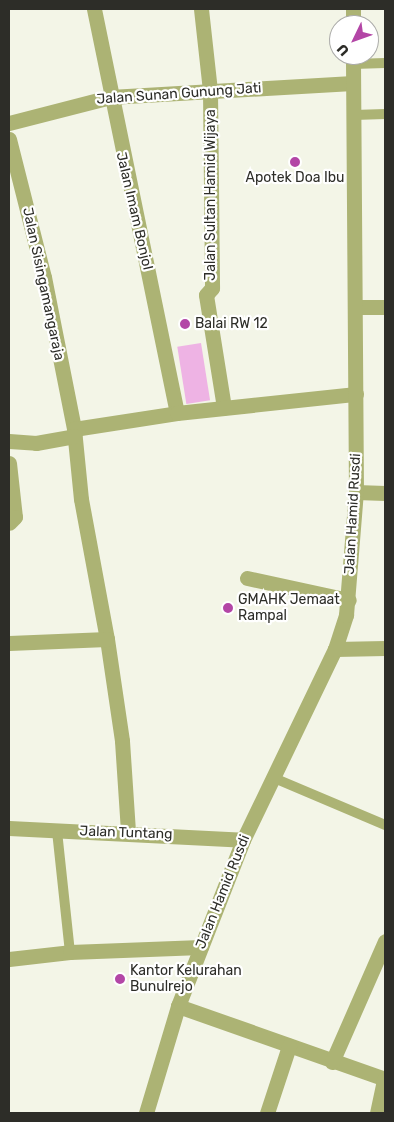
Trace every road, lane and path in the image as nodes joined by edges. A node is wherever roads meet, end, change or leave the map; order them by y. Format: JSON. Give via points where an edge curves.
{"nodes":[{"id":1,"x":94,"y":9,"type":"edge"},
{"id":2,"x":201,"y":9,"type":"edge"},
{"id":3,"x":353,"y":65,"type":"edge"},
{"id":4,"x":353,"y":83,"type":"junction"},
{"id":5,"x":210,"y":91,"type":"junction"},
{"id":6,"x":110,"y":97,"type":"junction"},
{"id":7,"x":385,"y":114,"type":"edge"},
{"id":8,"x":354,"y":115,"type":"junction"},
{"id":9,"x":9,"y":123,"type":"edge"},
{"id":10,"x":10,"y":146,"type":"edge"},
{"id":11,"x":357,"y":307,"type":"junction"},
{"id":12,"x":385,"y":307,"type":"edge"},
{"id":13,"x":356,"y":394,"type":"junction"},
{"id":14,"x":224,"y":408,"type":"junction"},
{"id":15,"x":177,"y":414,"type":"junction"},
{"id":16,"x":74,"y":432,"type":"junction"},
{"id":17,"x":9,"y":441,"type":"edge"},
{"id":18,"x":9,"y":463,"type":"edge"},
{"id":19,"x":356,"y":492,"type":"junction"},
{"id":20,"x":385,"y":493,"type":"edge"},
{"id":21,"x":9,"y":523,"type":"edge"},
{"id":22,"x":247,"y":578,"type":"dead end"},
{"id":23,"x":349,"y":600,"type":"junction"},
{"id":24,"x":107,"y":639,"type":"junction"},
{"id":25,"x":9,"y":643,"type":"edge"},
{"id":26,"x":385,"y":648,"type":"edge"},
{"id":27,"x":335,"y":649,"type":"junction"},
{"id":28,"x":274,"y":778,"type":"junction"},
{"id":29,"x":385,"y":825,"type":"edge"},
{"id":30,"x":9,"y":828,"type":"edge"},
{"id":31,"x":57,"y":831,"type":"junction"},
{"id":32,"x":128,"y":832,"type":"junction"},
{"id":33,"x":243,"y":840,"type":"junction"},
{"id":34,"x":385,"y":941,"type":"edge"},
{"id":35,"x":201,"y":947,"type":"junction"},
{"id":36,"x":70,"y":952,"type":"junction"},
{"id":37,"x":9,"y":958,"type":"edge"},
{"id":38,"x":178,"y":1006,"type":"junction"},
{"id":39,"x":289,"y":1046,"type":"junction"},
{"id":40,"x":332,"y":1062,"type":"junction"},
{"id":41,"x":384,"y":1079,"type":"edge"},
{"id":42,"x":146,"y":1113,"type":"edge"},
{"id":43,"x":267,"y":1113,"type":"edge"},
{"id":44,"x":377,"y":1113,"type":"edge"}],
"edges":[{"from":1,"to":6,"type":"street","name":"Jalan Imam Bonjol"},
{"from":2,"to":5,"type":"street","name":"Jalan Sultan Hamid Wijaya"},
{"from":3,"to":4,"type":"street","name":"Jalan Hamid Rusdi"},
{"from":4,"to":5,"type":"street","name":"Jalan Sunan Gunung Jati"},
{"from":4,"to":8,"type":"street","name":"Jalan Hamid Rusdi"},
{"from":5,"to":6,"type":"street","name":"Jalan Sunan Gunung Jati"},
{"from":5,"to":14,"type":"street","name":"Jalan Sultan Hamid Wijaya","via":[[212,288],[206,295]]},
{"from":6,"to":9,"type":"street","name":"Jalan Sunan Gunung Jati"},
{"from":6,"to":15,"type":"street","name":"Jalan Imam Bonjol"},
{"from":7,"to":8,"type":"lane"},
{"from":8,"to":11,"type":"street","name":"Jalan Hamid Rusdi"},
{"from":10,"to":16,"type":"street","name":"Jalan Sisingamangaraja","via":[[44,277]]},
{"from":11,"to":12,"type":"street"},
{"from":11,"to":13,"type":"street","name":"Jalan Hamid Rusdi"},
{"from":13,"to":14,"type":"street"},
{"from":13,"to":19,"type":"street","name":"Jalan Hamid Rusdi"},
{"from":14,"to":15,"type":"street"},
{"from":15,"to":16,"type":"street"},
{"from":16,"to":17,"type":"street","via":[[36,442]]},
{"from":16,"to":24,"type":"street","name":"Jalan Sisingamangaraja","via":[[90,558]]},
{"from":18,"to":21,"type":"street","via":[[15,517]]},
{"from":19,"to":20,"type":"street"},
{"from":19,"to":23,"type":"street","name":"Jalan Hamid Rusdi"},
{"from":22,"to":23,"type":"street"},
{"from":23,"to":27,"type":"street","name":"Jalan Hamid Rusdi"},
{"from":24,"to":25,"type":"street"},
{"from":24,"to":32,"type":"street","name":"Jalan Sisingamangaraja","via":[[122,740]]},
{"from":26,"to":27,"type":"street"},
{"from":27,"to":28,"type":"street","name":"Jalan Hamid Rusdi"},
{"from":28,"to":29,"type":"lane"},
{"from":28,"to":33,"type":"street","name":"Jalan Hamid Rusdi"},
{"from":30,"to":31,"type":"street","name":"Jalan Tuntang"},
{"from":31,"to":32,"type":"street","name":"Jalan Tuntang"},
{"from":31,"to":36,"type":"lane"},
{"from":32,"to":33,"type":"street","name":"Jalan Tuntang"},
{"from":33,"to":35,"type":"street","name":"Jalan Hamid Rusdi"},
{"from":34,"to":40,"type":"street"},
{"from":35,"to":36,"type":"street"},
{"from":35,"to":38,"type":"street","name":"Jalan Hamid Rusdi"},
{"from":36,"to":37,"type":"street"},
{"from":38,"to":39,"type":"street"},
{"from":38,"to":42,"type":"street","name":"Jalan Hamid Rusdi"},
{"from":39,"to":40,"type":"street"},
{"from":39,"to":43,"type":"street"},
{"from":40,"to":41,"type":"street"},
{"from":41,"to":44,"type":"street"}]}
